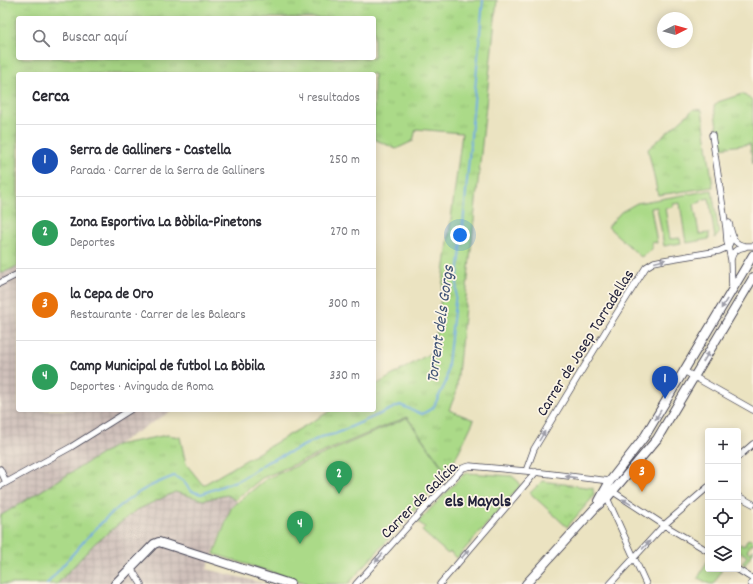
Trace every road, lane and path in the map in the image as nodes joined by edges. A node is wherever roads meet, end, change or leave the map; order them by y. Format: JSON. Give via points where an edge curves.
{"nodes":[{"id":1,"x":712,"y":135,"type":"dead end"},
{"id":2,"x":723,"y":206,"type":"junction"},
{"id":3,"x":732,"y":238,"type":"junction"},
{"id":4,"x":753,"y":246,"type":"edge"},
{"id":5,"x":728,"y":247,"type":"junction"},
{"id":6,"x":745,"y":247,"type":"junction"},
{"id":7,"x":719,"y":252,"type":"junction"},
{"id":8,"x":753,"y":255,"type":"edge"},
{"id":9,"x":731,"y":260,"type":"junction"},
{"id":10,"x":16,"y":275,"type":"edge"},
{"id":11,"x":753,"y":278,"type":"edge"},
{"id":12,"x":0,"y":283,"type":"edge"},
{"id":13,"x":732,"y":290,"type":"junction"},
{"id":14,"x":684,"y":371,"type":"junction"},
{"id":15,"x":695,"y":377,"type":"junction"},
{"id":16,"x":753,"y":410,"type":"edge"},
{"id":17,"x":124,"y":412,"type":"edge"},
{"id":18,"x":753,"y":444,"type":"edge"},
{"id":19,"x":741,"y":454,"type":"edge"},
{"id":20,"x":630,"y":455,"type":"junction"},
{"id":21,"x":637,"y":461,"type":"junction"},
{"id":22,"x":0,"y":469,"type":"edge"},
{"id":23,"x":526,"y":471,"type":"junction"},
{"id":24,"x":536,"y":472,"type":"junction"},
{"id":25,"x":610,"y":481,"type":"junction"},
{"id":26,"x":6,"y":482,"type":"junction"},
{"id":27,"x":0,"y":486,"type":"edge"},
{"id":28,"x":705,"y":490,"type":"edge"},
{"id":29,"x":609,"y":495,"type":"junction"},
{"id":30,"x":741,"y":498,"type":"edge"},
{"id":31,"x":753,"y":504,"type":"edge"},
{"id":32,"x":596,"y":507,"type":"junction"},
{"id":33,"x":664,"y":525,"type":"junction"},
{"id":34,"x":705,"y":549,"type":"edge"},
{"id":35,"x":634,"y":558,"type":"junction"},
{"id":36,"x":131,"y":568,"type":"junction"},
{"id":37,"x":741,"y":572,"type":"edge"},
{"id":38,"x":753,"y":579,"type":"edge"},
{"id":39,"x":115,"y":584,"type":"edge"},
{"id":40,"x":141,"y":584,"type":"edge"},
{"id":41,"x":290,"y":584,"type":"edge"},
{"id":42,"x":356,"y":584,"type":"edge"},
{"id":43,"x":440,"y":584,"type":"edge"},
{"id":44,"x":526,"y":584,"type":"edge"},
{"id":45,"x":610,"y":584,"type":"edge"},
{"id":46,"x":646,"y":584,"type":"edge"}],
"edges":[{"from":1,"to":2,"type":"street"},
{"from":2,"to":3,"type":"street"},
{"from":2,"to":5,"type":"street"},
{"from":3,"to":5,"type":"street"},
{"from":3,"to":6,"type":"street"},
{"from":4,"to":6,"type":"street"},
{"from":5,"to":7,"type":"street"},
{"from":5,"to":9,"type":"street"},
{"from":6,"to":9,"type":"street","via":[[735,251]]},
{"from":7,"to":9,"type":"street"},
{"from":23,"to":7,"type":"street","name":"Carrer de Josep Tarradellas","one_way":true,"via":[[534,449],[646,267],[654,262]]},
{"from":8,"to":13,"type":"street"},
{"from":9,"to":13,"type":"street"},
{"from":10,"to":12,"type":"street"},
{"from":15,"to":11,"type":"street","one_way":true},
{"from":13,"to":14,"type":"street","one_way":true},
{"from":14,"to":15,"type":"street"},
{"from":14,"to":20,"type":"street","one_way":true,"via":[[645,436]]},
{"from":15,"to":16,"type":"street"},
{"from":15,"to":21,"type":"street","via":[[657,439]]},
{"from":17,"to":26,"type":"street","via":[[71,447]]},
{"from":18,"to":19,"type":"street"},
{"from":20,"to":21,"type":"street","via":[[632,460]]},
{"from":20,"to":25,"type":"street"},
{"from":21,"to":29,"type":"street"},
{"from":22,"to":26,"type":"street"},
{"from":23,"to":24,"type":"street","name":"Carrer de Galícia"},
{"from":23,"to":42,"type":"street","name":"Carrer de Galícia","one_way":true,"via":[[470,466],[463,468]]},
{"from":25,"to":24,"type":"street","name":"Carrer de Galícia","one_way":true},
{"from":43,"to":24,"type":"street","one_way":true},
{"from":25,"to":29,"type":"street","via":[[613,483]]},
{"from":25,"to":32,"type":"street"},
{"from":26,"to":27,"type":"street"},
{"from":28,"to":33,"type":"street"},
{"from":29,"to":32,"type":"street"},
{"from":33,"to":29,"type":"street","one_way":true},
{"from":29,"to":35,"type":"street"},
{"from":30,"to":31,"type":"street"},
{"from":32,"to":44,"type":"street"},
{"from":33,"to":34,"type":"street"},
{"from":35,"to":33,"type":"street","one_way":true},
{"from":35,"to":45,"type":"street"},
{"from":35,"to":46,"type":"street"},
{"from":36,"to":39,"type":"street"},
{"from":36,"to":40,"type":"street"},
{"from":36,"to":41,"type":"street","via":[[159,542]]},
{"from":37,"to":38,"type":"street"}]}
